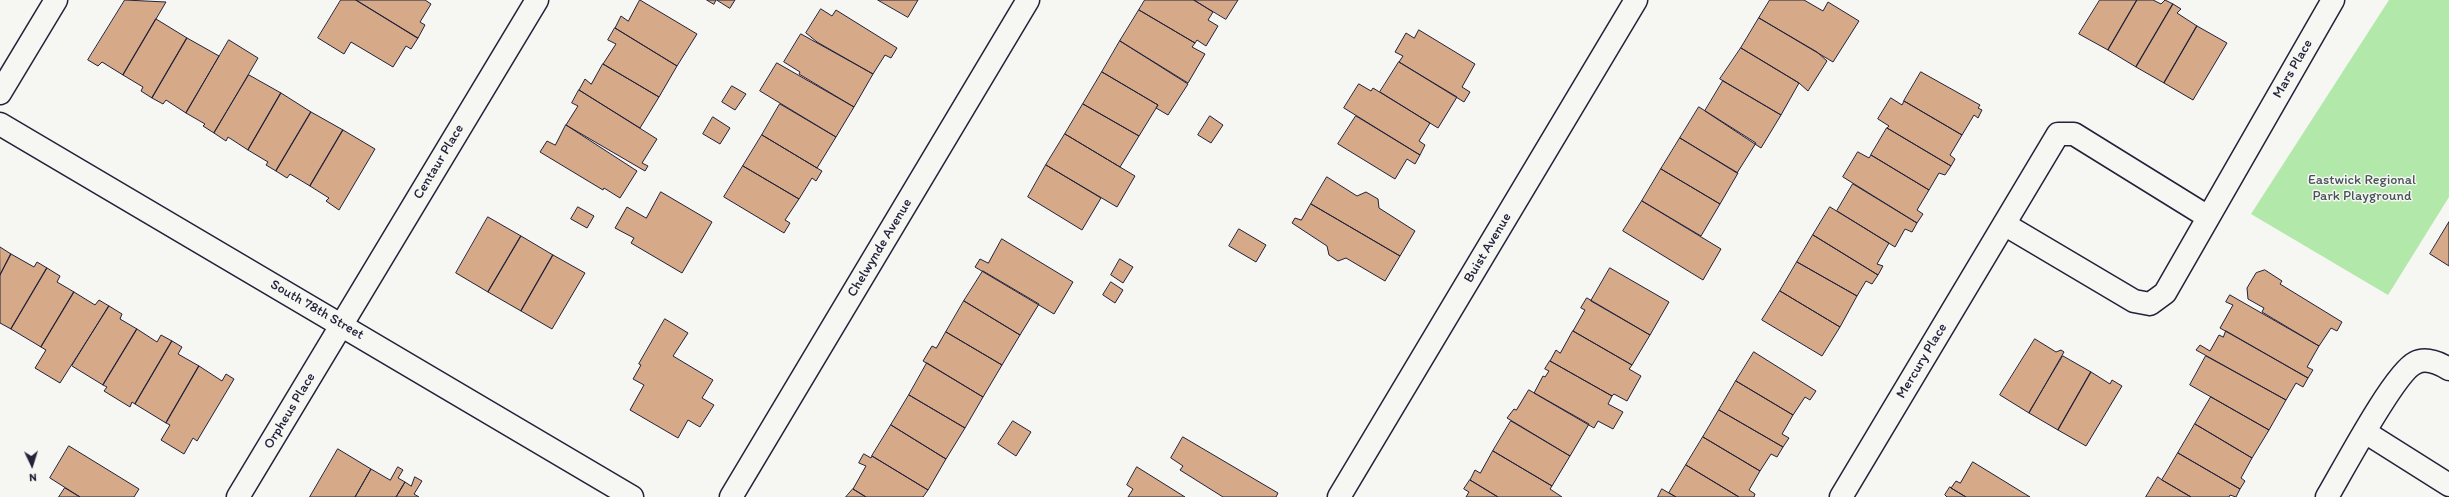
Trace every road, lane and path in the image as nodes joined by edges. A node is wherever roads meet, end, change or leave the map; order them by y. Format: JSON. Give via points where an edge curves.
{"nodes":[{"id":1,"x":56,"y":0,"type":"edge"},
{"id":2,"x":537,"y":0,"type":"edge"},
{"id":3,"x":1028,"y":0,"type":"edge"},
{"id":4,"x":1636,"y":0,"type":"edge"},
{"id":5,"x":2328,"y":2,"type":"edge"},
{"id":6,"x":0,"y":93,"type":"edge"},
{"id":7,"x":0,"y":124,"type":"edge"},
{"id":8,"x":2208,"y":217,"type":"junction"},
{"id":9,"x":2004,"y":224,"type":"junction"},
{"id":10,"x":342,"y":324,"type":"junction"},
{"id":11,"x":2449,"y":369,"type":"edge"},
{"id":12,"x":2365,"y":432,"type":"junction"},
{"id":13,"x":2449,"y":484,"type":"edge"},
{"id":14,"x":238,"y":497,"type":"edge"},
{"id":15,"x":632,"y":497,"type":"edge"},
{"id":16,"x":731,"y":497,"type":"edge"},
{"id":17,"x":1339,"y":497,"type":"edge"},
{"id":18,"x":1841,"y":497,"type":"edge"},
{"id":19,"x":2327,"y":497,"type":"edge"}],
"edges":[{"from":1,"to":6,"type":"street"},
{"from":2,"to":10,"type":"street","name":"Centaur Place"},
{"from":3,"to":16,"type":"street","name":"Chelwynde Avenue"},
{"from":4,"to":17,"type":"street","name":"Buist Avenue"},
{"from":5,"to":8,"type":"street","name":"Mars Place"},
{"from":7,"to":10,"type":"street","name":"South 78th Street"},
{"from":8,"to":9,"type":"street","via":[[2165,293],[2150,304],[2134,301]]},
{"from":8,"to":9,"type":"street","name":"Mercury Place","via":[[2074,134],[2058,134]]},
{"from":9,"to":18,"type":"street","name":"Mercury Place"},
{"from":10,"to":14,"type":"street","name":"Orpheus Place"},
{"from":10,"to":15,"type":"street","name":"South 78th Street"},
{"from":11,"to":12,"type":"street","via":[[2436,362],[2427,361],[2416,362],[2406,368]]},
{"from":12,"to":13,"type":"street"},
{"from":12,"to":19,"type":"street"}]}
